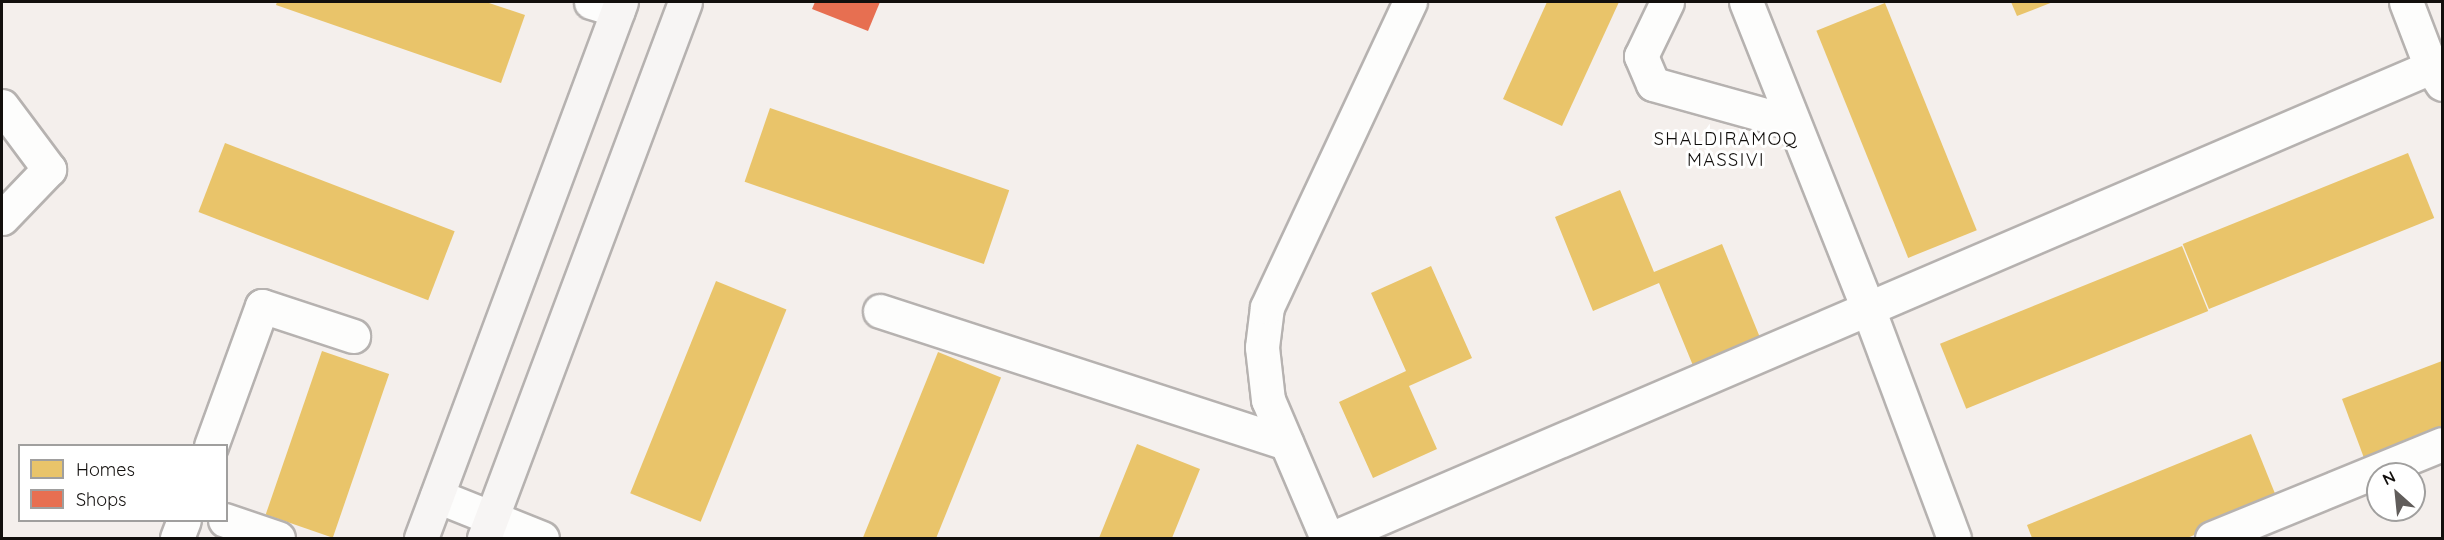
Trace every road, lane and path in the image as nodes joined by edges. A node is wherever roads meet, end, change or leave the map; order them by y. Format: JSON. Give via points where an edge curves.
{"nodes":[{"id":1,"x":686,"y":2,"type":"edge"},
{"id":2,"x":1410,"y":2,"type":"edge"},
{"id":3,"x":1667,"y":2,"type":"edge"},
{"id":4,"x":1746,"y":2,"type":"edge"},
{"id":5,"x":2406,"y":2,"type":"edge"},
{"id":6,"x":610,"y":4,"type":"edge"},
{"id":7,"x":2437,"y":75,"type":"edge"},
{"id":8,"x":2,"y":106,"type":"edge"},
{"id":9,"x":1794,"y":123,"type":"junction"},
{"id":10,"x":2,"y":218,"type":"edge"},
{"id":11,"x":880,"y":311,"type":"dead end"},
{"id":12,"x":1869,"y":311,"type":"junction"},
{"id":13,"x":353,"y":336,"type":"dead end"},
{"id":14,"x":1286,"y":443,"type":"junction"},
{"id":15,"x":212,"y":444,"type":"edge"},
{"id":16,"x":2442,"y":444,"type":"edge"},
{"id":17,"x":437,"y":495,"type":"junction"},
{"id":18,"x":228,"y":521,"type":"edge"},
{"id":19,"x":183,"y":522,"type":"edge"},
{"id":20,"x":488,"y":528,"type":"edge"},
{"id":21,"x":177,"y":538,"type":"edge"},
{"id":22,"x":278,"y":538,"type":"edge"},
{"id":23,"x":421,"y":538,"type":"edge"},
{"id":24,"x":542,"y":538,"type":"edge"},
{"id":25,"x":1327,"y":538,"type":"edge"},
{"id":26,"x":1333,"y":538,"type":"edge"},
{"id":27,"x":1954,"y":538,"type":"edge"},
{"id":28,"x":2212,"y":538,"type":"edge"}],
"edges":[{"from":1,"to":20,"type":"main road"},
{"from":2,"to":14,"type":"street","via":[[1267,307],[1262,347],[1268,400]]},
{"from":3,"to":9,"type":"street","via":[[1641,56],[1653,84]]},
{"from":4,"to":9,"type":"street"},
{"from":5,"to":7,"type":"street"},
{"from":6,"to":17,"type":"main road"},
{"from":7,"to":12,"type":"street"},
{"from":8,"to":10,"type":"street","via":[[49,169]]},
{"from":9,"to":12,"type":"street"},
{"from":11,"to":14,"type":"street"},
{"from":12,"to":26,"type":"street"},
{"from":12,"to":27,"type":"street"},
{"from":13,"to":15,"type":"street","via":[[262,306]]},
{"from":14,"to":25,"type":"street"},
{"from":16,"to":28,"type":"street"},
{"from":17,"to":20,"type":"street"},
{"from":17,"to":23,"type":"main road"},
{"from":18,"to":22,"type":"street"},
{"from":19,"to":21,"type":"street"},
{"from":20,"to":24,"type":"street"}]}
